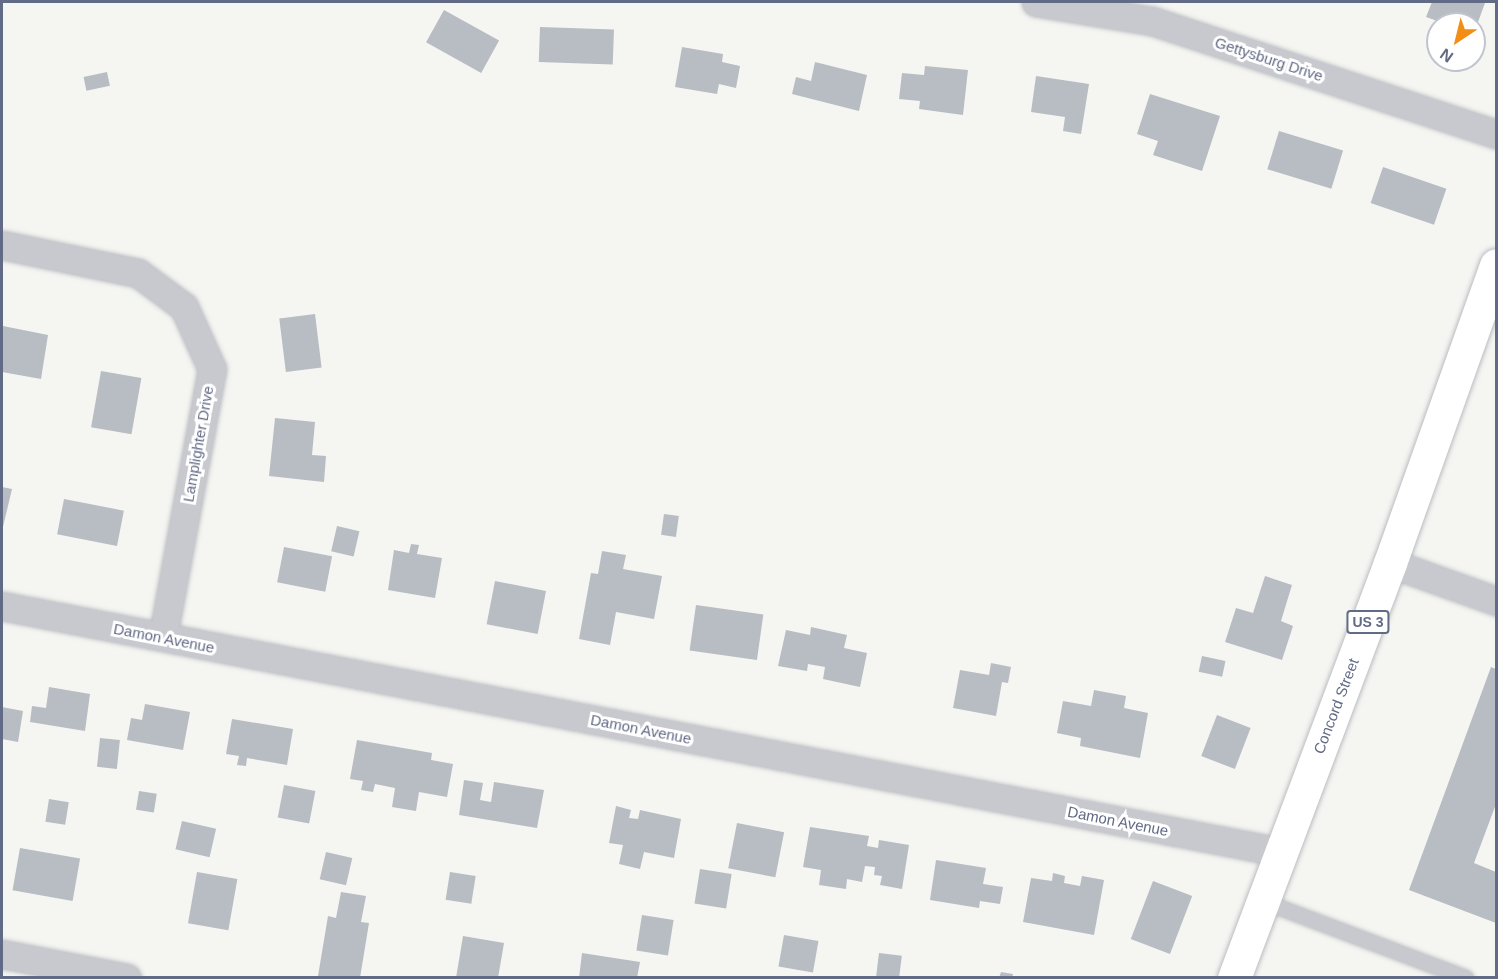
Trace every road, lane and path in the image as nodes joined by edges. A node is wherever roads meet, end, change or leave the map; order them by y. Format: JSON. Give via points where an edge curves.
{"nodes":[{"id":1,"x":1036,"y":2,"type":"edge"},
{"id":2,"x":1497,"y":134,"type":"edge"},
{"id":3,"x":2,"y":245,"type":"edge"},
{"id":4,"x":1497,"y":265,"type":"edge"},
{"id":5,"x":1488,"y":302,"type":"edge"},
{"id":6,"x":1390,"y":563,"type":"junction"},
{"id":7,"x":1497,"y":601,"type":"edge"},
{"id":8,"x":2,"y":606,"type":"edge"},
{"id":9,"x":163,"y":637,"type":"junction"},
{"id":10,"x":1281,"y":852,"type":"junction"},
{"id":11,"x":1262,"y":901,"type":"junction"},
{"id":12,"x":2,"y":954,"type":"edge"},
{"id":13,"x":120,"y":977,"type":"edge"},
{"id":14,"x":1234,"y":978,"type":"edge"},
{"id":15,"x":1466,"y":978,"type":"edge"}],
"edges":[{"from":1,"to":2,"type":"street","name":"Gettysburg Drive","via":[[1152,21]]},
{"from":3,"to":9,"type":"street","name":"Lamplighter Drive","via":[[138,273],[184,307],[212,369]]},
{"from":4,"to":5,"type":"main road","name":"Concord Street","number":"US 3"},
{"from":5,"to":6,"type":"main road","name":"Concord Street","number":"US 3"},
{"from":6,"to":7,"type":"street"},
{"from":6,"to":10,"type":"main road","name":"Concord Street","number":"US 3"},
{"from":8,"to":9,"type":"street","name":"Damon Avenue"},
{"from":9,"to":10,"type":"street","name":"Damon Avenue"},
{"from":10,"to":11,"type":"main road","name":"Concord Street","number":"US 3"},
{"from":11,"to":14,"type":"main road","name":"Concord Street","number":"US 3"},
{"from":11,"to":15,"type":"lane"},
{"from":12,"to":13,"type":"street"}]}
